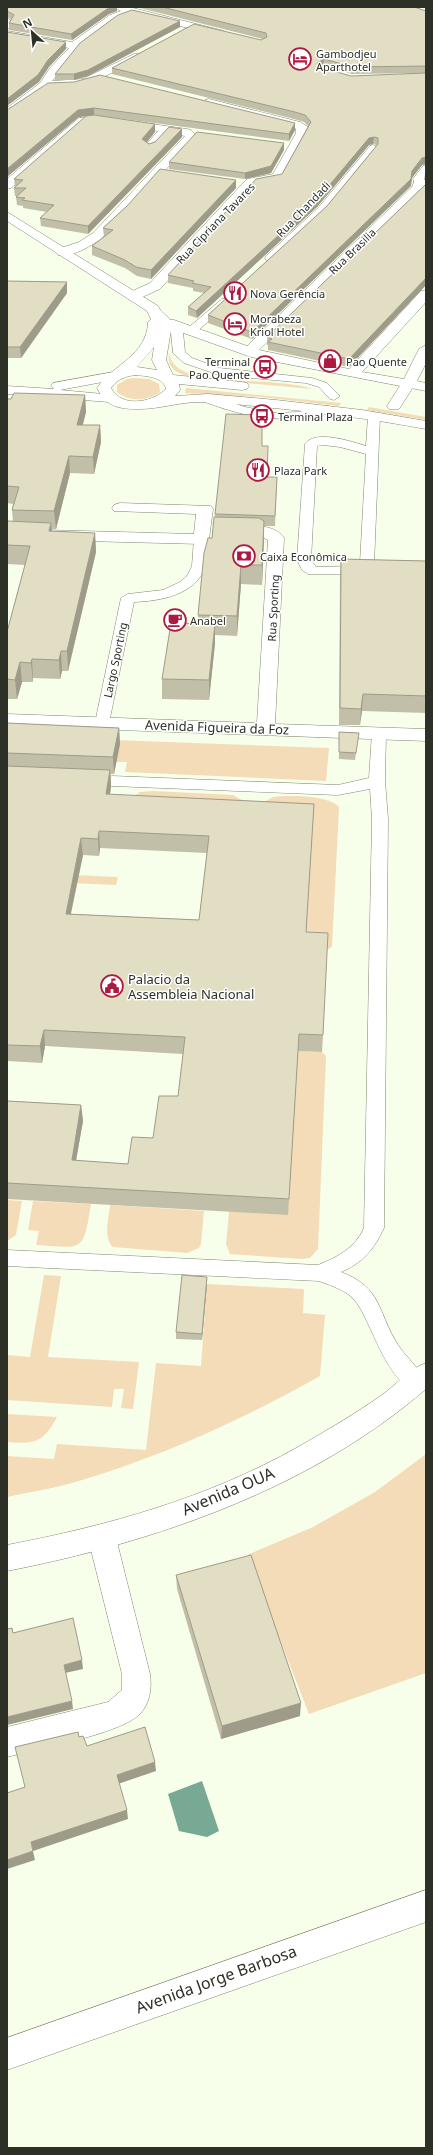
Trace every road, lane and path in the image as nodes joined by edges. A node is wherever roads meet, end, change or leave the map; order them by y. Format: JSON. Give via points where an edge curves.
{"nodes":[{"id":1,"x":117,"y":7,"type":"edge"},
{"id":2,"x":130,"y":11,"type":"junction"},
{"id":3,"x":7,"y":21,"type":"edge"},
{"id":4,"x":7,"y":26,"type":"edge"},
{"id":5,"x":192,"y":26,"type":"junction"},
{"id":6,"x":7,"y":34,"type":"edge"},
{"id":7,"x":178,"y":34,"type":"edge"},
{"id":8,"x":231,"y":35,"type":"edge"},
{"id":9,"x":74,"y":46,"type":"junction"},
{"id":10,"x":151,"y":49,"type":"edge"},
{"id":11,"x":98,"y":76,"type":"junction"},
{"id":12,"x":113,"y":80,"type":"edge"},
{"id":13,"x":44,"y":85,"type":"junction"},
{"id":14,"x":196,"y":99,"type":"edge"},
{"id":15,"x":7,"y":113,"type":"edge"},
{"id":16,"x":166,"y":129,"type":"junction"},
{"id":17,"x":190,"y":133,"type":"junction"},
{"id":18,"x":204,"y":134,"type":"edge"},
{"id":19,"x":280,"y":145,"type":"edge"},
{"id":20,"x":150,"y":147,"type":"edge"},
{"id":21,"x":294,"y":147,"type":"junction"},
{"id":22,"x":374,"y":148,"type":"edge"},
{"id":23,"x":426,"y":168,"type":"edge"},
{"id":24,"x":157,"y":172,"type":"junction"},
{"id":25,"x":172,"y":174,"type":"edge"},
{"id":26,"x":234,"y":183,"type":"edge"},
{"id":27,"x":423,"y":183,"type":"edge"},
{"id":28,"x":7,"y":185,"type":"edge"},
{"id":29,"x":249,"y":185,"type":"junction"},
{"id":30,"x":7,"y":216,"type":"edge"},
{"id":31,"x":63,"y":252,"type":"junction"},
{"id":32,"x":260,"y":268,"type":"edge"},
{"id":33,"x":232,"y":294,"type":"edge"},
{"id":34,"x":426,"y":294,"type":"edge"},
{"id":35,"x":133,"y":296,"type":"junction"},
{"id":36,"x":153,"y":309,"type":"junction"},
{"id":37,"x":169,"y":323,"type":"junction"},
{"id":38,"x":192,"y":330,"type":"junction"},
{"id":39,"x":426,"y":349,"type":"edge"},
{"id":40,"x":249,"y":352,"type":"junction"},
{"id":41,"x":352,"y":374,"type":"junction"},
{"id":42,"x":119,"y":375,"type":"junction"},
{"id":43,"x":168,"y":379,"type":"junction"},
{"id":44,"x":408,"y":384,"type":"junction"},
{"id":45,"x":426,"y":387,"type":"edge"},
{"id":46,"x":16,"y":390,"type":"edge"},
{"id":47,"x":334,"y":396,"type":"junction"},
{"id":48,"x":109,"y":398,"type":"junction"},
{"id":49,"x":155,"y":403,"type":"junction"},
{"id":50,"x":9,"y":404,"type":"edge"},
{"id":51,"x":394,"y":406,"type":"junction"},
{"id":52,"x":426,"y":411,"type":"edge"},
{"id":53,"x":374,"y":416,"type":"junction"},
{"id":54,"x":426,"y":425,"type":"edge"},
{"id":55,"x":372,"y":452,"type":"junction"},
{"id":56,"x":120,"y":508,"type":"dead end"},
{"id":57,"x":7,"y":534,"type":"edge"},
{"id":58,"x":202,"y":534,"type":"junction"},
{"id":59,"x":7,"y":720,"type":"edge"},
{"id":60,"x":102,"y":723,"type":"junction"},
{"id":61,"x":266,"y":729,"type":"junction"},
{"id":62,"x":379,"y":733,"type":"junction"},
{"id":63,"x":426,"y":735,"type":"edge"},
{"id":64,"x":104,"y":780,"type":"edge"},
{"id":65,"x":377,"y":781,"type":"junction"},
{"id":66,"x":7,"y":1258,"type":"edge"},
{"id":67,"x":319,"y":1272,"type":"junction"},
{"id":68,"x":421,"y":1378,"type":"edge"},
{"id":69,"x":102,"y":1538,"type":"junction"},
{"id":70,"x":7,"y":1558,"type":"edge"},
{"id":71,"x":7,"y":1742,"type":"edge"},
{"id":72,"x":426,"y":1906,"type":"edge"},
{"id":73,"x":7,"y":2054,"type":"edge"}],
"edges":[{"from":1,"to":2,"type":"street"},
{"from":2,"to":5,"type":"street"},
{"from":2,"to":9,"type":"street","via":[[114,17]]},
{"from":3,"to":4,"type":"lane"},
{"from":5,"to":7,"type":"street"},
{"from":5,"to":8,"type":"street"},
{"from":6,"to":9,"type":"street"},
{"from":9,"to":13,"type":"street"},
{"from":10,"to":11,"type":"street"},
{"from":11,"to":12,"type":"street"},
{"from":11,"to":13,"type":"street","via":[[74,84]]},
{"from":13,"to":15,"type":"street"},
{"from":14,"to":21,"type":"street","name":"Rua Cipriana Tavares","via":[[300,125],[303,129]]},
{"from":16,"to":17,"type":"street"},
{"from":16,"to":20,"type":"street"},
{"from":16,"to":28,"type":"street","via":[[94,119],[83,120]]},
{"from":17,"to":18,"type":"street"},
{"from":17,"to":24,"type":"street","via":[[191,136]]},
{"from":19,"to":21,"type":"street"},
{"from":21,"to":29,"type":"street","name":"Rua Cipriana Tavares","via":[[277,177],[254,180]]},
{"from":22,"to":32,"type":"lane","name":"Rua Chandadi","via":[[322,210]]},
{"from":23,"to":27,"type":"lane","via":[[418,179]]},
{"from":24,"to":25,"type":"street"},
{"from":24,"to":31,"type":"street","via":[[97,236],[84,245]]},
{"from":26,"to":29,"type":"street"},
{"from":27,"to":40,"type":"street","name":"Rua Brasilia"},
{"from":29,"to":35,"type":"street","name":"Rua Cipriana Tavares","via":[[155,286]]},
{"from":30,"to":31,"type":"street"},
{"from":31,"to":35,"type":"street"},
{"from":33,"to":38,"type":"lane"},
{"from":34,"to":41,"type":"street"},
{"from":35,"to":36,"type":"street"},
{"from":36,"to":37,"type":"lane"},
{"from":36,"to":42,"type":"street","via":[[154,330],[149,345],[142,355]]},
{"from":36,"to":43,"type":"street","via":[[164,330],[159,360]]},
{"from":37,"to":38,"type":"street"},
{"from":37,"to":47,"type":"lane","via":[[177,332],[182,357],[198,367],[308,380],[323,385]]},
{"from":38,"to":40,"type":"street"},
{"from":39,"to":44,"type":"street"},
{"from":40,"to":41,"type":"street"},
{"from":41,"to":44,"type":"street"},
{"from":42,"to":43,"type":"street","via":[[140,372],[161,375]]},
{"from":42,"to":46,"type":"street","via":[[53,388]]},
{"from":42,"to":48,"type":"street","via":[[111,379],[104,388]]},
{"from":43,"to":47,"type":"street"},
{"from":43,"to":49,"type":"street","via":[[173,390],[170,395]]},
{"from":44,"to":45,"type":"street"},
{"from":44,"to":51,"type":"street"},
{"from":46,"to":48,"type":"street"},
{"from":46,"to":50,"type":"street"},
{"from":47,"to":51,"type":"street"},
{"from":48,"to":49,"type":"street","via":[[125,404]]},
{"from":49,"to":53,"type":"street","via":[[188,398],[208,399]]},
{"from":51,"to":52,"type":"street"},
{"from":53,"to":54,"type":"street"},
{"from":53,"to":55,"type":"lane"},
{"from":55,"to":55,"type":"lane","via":[[367,565],[359,570],[313,571],[307,567],[304,560],[311,444],[324,440]]},
{"from":56,"to":58,"type":"street","via":[[205,509]]},
{"from":57,"to":58,"type":"street"},
{"from":58,"to":60,"type":"lane","name":"Largo Sporting","via":[[198,568],[182,586],[160,595],[128,598]]},
{"from":58,"to":61,"type":"street","name":"Rua Sporting","via":[[262,531],[276,538]]},
{"from":59,"to":60,"type":"street","name":"Avenida Figueira da Foz"},
{"from":60,"to":61,"type":"street","name":"Avenida Figueira da Foz"},
{"from":61,"to":62,"type":"street","name":"Avenida Figueira da Foz"},
{"from":62,"to":63,"type":"street","name":"Avenida Figueira da Foz"},
{"from":62,"to":65,"type":"lane"},
{"from":64,"to":65,"type":"lane","via":[[338,790]]},
{"from":65,"to":67,"type":"lane","via":[[380,819],[374,1228],[367,1244],[355,1256]]},
{"from":66,"to":67,"type":"lane"},
{"from":67,"to":68,"type":"lane","via":[[342,1280],[364,1294],[395,1358]]},
{"from":68,"to":69,"type":"street","name":"Avenida OUA","via":[[393,1402],[321,1448],[265,1476],[178,1512]]},
{"from":69,"to":70,"type":"street","name":"Avenida OUA"},
{"from":69,"to":71,"type":"street","via":[[136,1674],[138,1686],[135,1696],[127,1708],[114,1715]]},
{"from":72,"to":73,"type":"street","name":"Avenida Jorge Barbosa"}]}
